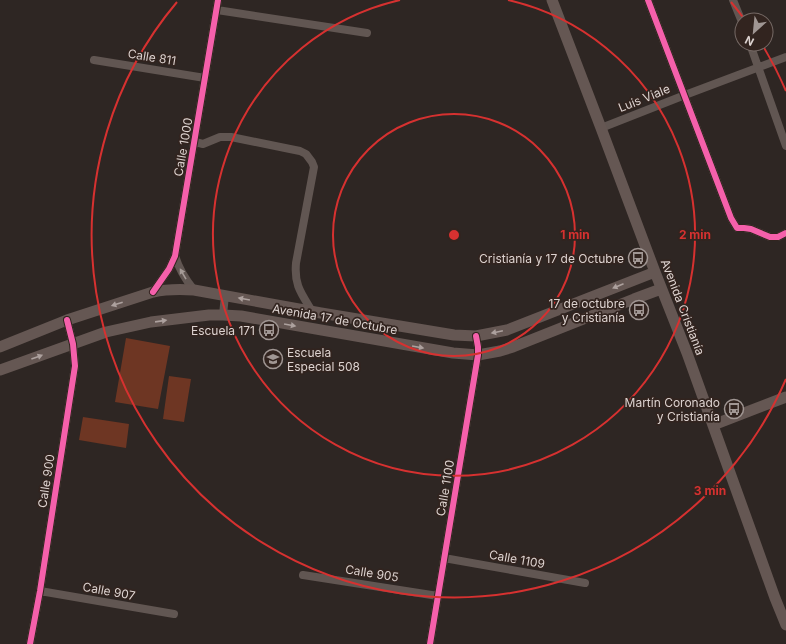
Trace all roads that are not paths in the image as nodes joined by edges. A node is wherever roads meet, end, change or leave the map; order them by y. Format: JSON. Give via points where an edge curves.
{"nodes":[{"id":1,"x":218,"y":0,"type":"edge"},
{"id":2,"x":552,"y":0,"type":"edge"},
{"id":3,"x":648,"y":0,"type":"edge"},
{"id":4,"x":734,"y":0,"type":"edge"},
{"id":5,"x":217,"y":10,"type":"junction"},
{"id":6,"x":738,"y":12,"type":"edge"},
{"id":7,"x":367,"y":33,"type":"dead end"},
{"id":8,"x":753,"y":52,"type":"edge"},
{"id":9,"x":786,"y":57,"type":"edge"},
{"id":10,"x":94,"y":60,"type":"dead end"},
{"id":11,"x":759,"y":67,"type":"junction"},
{"id":12,"x":205,"y":78,"type":"junction"},
{"id":13,"x":685,"y":95,"type":"junction"},
{"id":14,"x":601,"y":128,"type":"junction"},
{"id":15,"x":195,"y":142,"type":"junction"},
{"id":16,"x":786,"y":146,"type":"edge"},
{"id":17,"x":786,"y":234,"type":"edge"},
{"id":18,"x":175,"y":256,"type":"junction"},
{"id":19,"x":655,"y":272,"type":"junction"},
{"id":20,"x":661,"y":289,"type":"junction"},
{"id":21,"x":194,"y":290,"type":"junction"},
{"id":22,"x":153,"y":292,"type":"junction"},
{"id":23,"x":225,"y":295,"type":"junction"},
{"id":24,"x":312,"y":311,"type":"junction"},
{"id":25,"x":223,"y":315,"type":"junction"},
{"id":26,"x":67,"y":320,"type":"junction"},
{"id":27,"x":476,"y":336,"type":"junction"},
{"id":28,"x":73,"y":344,"type":"junction"},
{"id":29,"x":0,"y":347,"type":"edge"},
{"id":30,"x":478,"y":355,"type":"junction"},
{"id":31,"x":0,"y":370,"type":"edge"},
{"id":32,"x":786,"y":397,"type":"edge"},
{"id":33,"x":713,"y":425,"type":"junction"},
{"id":34,"x":444,"y":558,"type":"junction"},
{"id":35,"x":303,"y":575,"type":"dead end"},
{"id":36,"x":586,"y":583,"type":"dead end"},
{"id":37,"x":40,"y":591,"type":"junction"},
{"id":38,"x":438,"y":596,"type":"junction"},
{"id":39,"x":174,"y":614,"type":"dead end"},
{"id":40,"x":786,"y":624,"type":"edge"},
{"id":41,"x":30,"y":644,"type":"edge"},
{"id":42,"x":430,"y":644,"type":"edge"}],
"edges":[{"from":1,"to":5,"type":"street","name":"Calle 1000"},
{"from":2,"to":14,"type":"main road","name":"Avenida Cristianía"},
{"from":3,"to":13,"type":"street"},
{"from":4,"to":6,"type":"street"},
{"from":5,"to":7,"type":"street"},
{"from":5,"to":12,"type":"street","name":"Calle 1000"},
{"from":8,"to":11,"type":"street"},
{"from":9,"to":11,"type":"street","name":"Luis Viale"},
{"from":10,"to":12,"type":"street","name":"Calle 811"},
{"from":11,"to":13,"type":"street","name":"Luis Viale"},
{"from":11,"to":16,"type":"street"},
{"from":12,"to":15,"type":"street","name":"Calle 1000"},
{"from":13,"to":14,"type":"street","name":"Luis Viale"},
{"from":13,"to":17,"type":"street","via":[[728,212],[737,228],[751,229],[770,237]]},
{"from":14,"to":19,"type":"main road","name":"Avenida Cristianía"},
{"from":15,"to":18,"type":"street","name":"Calle 1000"},
{"from":15,"to":24,"type":"street","via":[[203,144],[220,137],[231,137],[300,151],[309,158],[314,167],[295,271],[299,290]]},
{"from":21,"to":18,"type":"street","one_way":true,"via":[[183,276]]},
{"from":18,"to":22,"type":"street","name":"Calle 1000"},
{"from":19,"to":20,"type":"main road","name":"Avenida Cristianía"},
{"from":19,"to":27,"type":"main road","name":"Avenida 17 de Octubre","one_way":true,"via":[[507,330]]},
{"from":20,"to":30,"type":"main road","name":"Avenida 17 de Octubre","via":[[500,352]]},
{"from":20,"to":33,"type":"main road","name":"Avenida Cristianía"},
{"from":21,"to":22,"type":"main road","name":"Avenida 17 de Octubre"},
{"from":21,"to":23,"type":"main road","name":"Avenida 17 de Octubre"},
{"from":22,"to":26,"type":"main road","name":"Avenida 17 de Octubre","one_way":true},
{"from":24,"to":23,"type":"main road","name":"Avenida 17 de Octubre","one_way":true},
{"from":23,"to":25,"type":"street"},
{"from":24,"to":27,"type":"main road","name":"Avenida 17 de Octubre","via":[[454,335]]},
{"from":28,"to":25,"type":"main road","name":"Avenida 17 de Octubre","one_way":true,"via":[[106,332],[151,322]]},
{"from":25,"to":30,"type":"main road","name":"Avenida 17 de Octubre","one_way":true,"via":[[242,316],[452,353]]},
{"from":26,"to":28,"type":"street","name":"Calle 900"},
{"from":26,"to":29,"type":"main road","name":"Avenida 17 de Octubre"},
{"from":27,"to":30,"type":"street","name":"Calle 1100"},
{"from":31,"to":28,"type":"main road","name":"Avenida 17 de Octubre","one_way":true},
{"from":28,"to":37,"type":"street","name":"Calle 900","via":[[75,366]]},
{"from":30,"to":34,"type":"street","name":"Calle 1100"},
{"from":32,"to":33,"type":"main road"},
{"from":33,"to":40,"type":"main road","name":"Avenida Cristianía"},
{"from":34,"to":36,"type":"street","name":"Calle 1109"},
{"from":34,"to":38,"type":"street","name":"Calle 1100"},
{"from":35,"to":38,"type":"street","name":"Calle 905"},
{"from":37,"to":39,"type":"street","name":"Calle 907"},
{"from":37,"to":41,"type":"street","name":"Calle 900"},
{"from":38,"to":42,"type":"street","name":"Calle 1100"}]}
